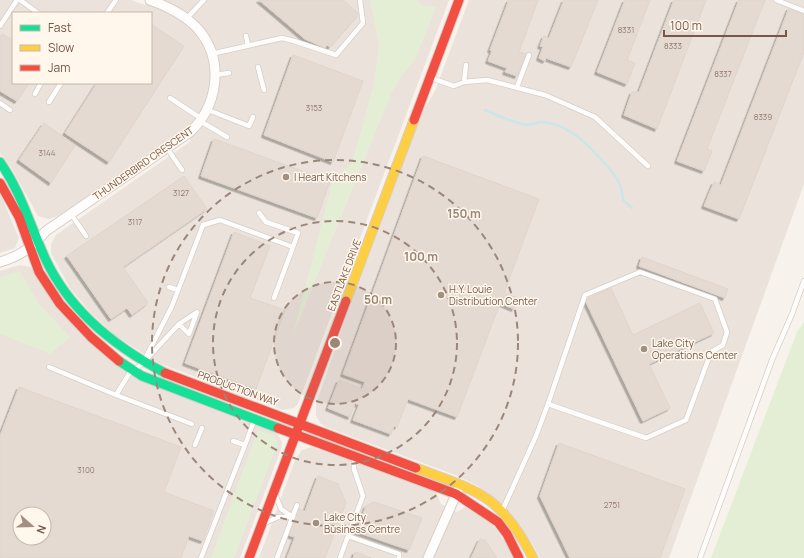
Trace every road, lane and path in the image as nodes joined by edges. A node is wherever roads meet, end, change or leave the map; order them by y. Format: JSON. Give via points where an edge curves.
{"nodes":[{"id":1,"x":17,"y":0,"type":"edge"},
{"id":2,"x":20,"y":0,"type":"edge"},
{"id":3,"x":116,"y":0,"type":"edge"},
{"id":4,"x":153,"y":0,"type":"edge"},
{"id":5,"x":204,"y":0,"type":"edge"},
{"id":6,"x":360,"y":0,"type":"edge"},
{"id":7,"x":459,"y":0,"type":"edge"},
{"id":8,"x":776,"y":0,"type":"edge"},
{"id":9,"x":804,"y":10,"type":"edge"},
{"id":10,"x":37,"y":12,"type":"edge"},
{"id":11,"x":108,"y":12,"type":"edge"},
{"id":12,"x":186,"y":19,"type":"junction"},
{"id":13,"x":0,"y":26,"type":"edge"},
{"id":14,"x":246,"y":36,"type":"dead end"},
{"id":15,"x":248,"y":46,"type":"junction"},
{"id":16,"x":211,"y":54,"type":"junction"},
{"id":17,"x":528,"y":55,"type":"dead end"},
{"id":18,"x":466,"y":65,"type":"dead end"},
{"id":19,"x":258,"y":67,"type":"dead end"},
{"id":20,"x":229,"y":73,"type":"dead end"},
{"id":21,"x":215,"y":75,"type":"junction"},
{"id":22,"x":431,"y":78,"type":"junction"},
{"id":23,"x":464,"y":82,"type":"junction"},
{"id":24,"x":40,"y":84,"type":"edge"},
{"id":25,"x":60,"y":84,"type":"edge"},
{"id":26,"x":517,"y":87,"type":"junction"},
{"id":27,"x":264,"y":90,"type":"dead end"},
{"id":28,"x":35,"y":94,"type":"dead end"},
{"id":29,"x":170,"y":98,"type":"dead end"},
{"id":30,"x":49,"y":102,"type":"dead end"},
{"id":31,"x":0,"y":103,"type":"edge"},
{"id":32,"x":10,"y":110,"type":"dead end"},
{"id":33,"x":208,"y":110,"type":"junction"},
{"id":34,"x":253,"y":117,"type":"dead end"},
{"id":35,"x":201,"y":120,"type":"junction"},
{"id":36,"x":227,"y":137,"type":"dead end"},
{"id":37,"x":167,"y":148,"type":"junction"},
{"id":38,"x":0,"y":162,"type":"edge"},
{"id":39,"x":648,"y":166,"type":"dead end"},
{"id":40,"x":182,"y":170,"type":"dead end"},
{"id":41,"x":0,"y":183,"type":"edge"},
{"id":42,"x":259,"y":213,"type":"dead end"},
{"id":43,"x":71,"y":214,"type":"junction"},
{"id":44,"x":86,"y":236,"type":"dead end"},
{"id":45,"x":38,"y":240,"type":"junction"},
{"id":46,"x":292,"y":247,"type":"junction"},
{"id":47,"x":29,"y":248,"type":"junction"},
{"id":48,"x":0,"y":262,"type":"edge"},
{"id":49,"x":804,"y":281,"type":"edge"},
{"id":50,"x":169,"y":288,"type":"dead end"},
{"id":51,"x":178,"y":290,"type":"junction"},
{"id":52,"x":274,"y":298,"type":"dead end"},
{"id":53,"x":179,"y":324,"type":"junction"},
{"id":54,"x":143,"y":363,"type":"junction"},
{"id":55,"x":48,"y":367,"type":"dead end"},
{"id":56,"x":133,"y":371,"type":"junction"},
{"id":57,"x":116,"y":395,"type":"junction"},
{"id":58,"x":548,"y":404,"type":"junction"},
{"id":59,"x":254,"y":420,"type":"junction"},
{"id":60,"x":300,"y":423,"type":"junction"},
{"id":61,"x":192,"y":424,"type":"dead end"},
{"id":62,"x":202,"y":428,"type":"dead end"},
{"id":63,"x":295,"y":436,"type":"junction"},
{"id":64,"x":233,"y":440,"type":"dead end"},
{"id":65,"x":195,"y":445,"type":"dead end"},
{"id":66,"x":245,"y":445,"type":"junction"},
{"id":67,"x":354,"y":457,"type":"junction"},
{"id":68,"x":462,"y":484,"type":"junction"},
{"id":69,"x":274,"y":491,"type":"junction"},
{"id":70,"x":456,"y":494,"type":"junction"},
{"id":71,"x":297,"y":505,"type":"dead end"},
{"id":72,"x":503,"y":510,"type":"junction"},
{"id":73,"x":293,"y":517,"type":"junction"},
{"id":74,"x":496,"y":521,"type":"junction"},
{"id":75,"x":262,"y":524,"type":"junction"},
{"id":76,"x":348,"y":536,"type":"junction"},
{"id":77,"x":201,"y":558,"type":"edge"},
{"id":78,"x":249,"y":558,"type":"edge"},
{"id":79,"x":277,"y":558,"type":"edge"},
{"id":80,"x":340,"y":558,"type":"edge"},
{"id":81,"x":399,"y":558,"type":"edge"},
{"id":82,"x":428,"y":558,"type":"edge"},
{"id":83,"x":518,"y":558,"type":"edge"},
{"id":84,"x":533,"y":558,"type":"edge"},
{"id":85,"x":700,"y":558,"type":"edge"}],
"edges":[{"from":1,"to":13,"type":"lane"},
{"from":2,"to":10,"type":"lane"},
{"from":3,"to":11,"type":"lane"},
{"from":4,"to":12,"type":"street","name":"THUNDERBIRD CRESCENT"},
{"from":5,"to":12,"type":"lane"},
{"from":6,"to":15,"type":"lane","via":[[363,23],[336,55],[282,38]]},
{"from":7,"to":22,"type":"street","name":"EASTLAKE DRIVE"},
{"from":8,"to":9,"type":"lane"},
{"from":12,"to":16,"type":"street","name":"THUNDERBIRD CRESCENT","via":[[202,34]]},
{"from":14,"to":15,"type":"lane"},
{"from":15,"to":16,"type":"lane"},
{"from":16,"to":21,"type":"street","name":"THUNDERBIRD CRESCENT"},
{"from":17,"to":26,"type":"lane"},
{"from":18,"to":23,"type":"lane"},
{"from":19,"to":27,"type":"lane"},
{"from":20,"to":21,"type":"lane"},
{"from":21,"to":33,"type":"street","name":"THUNDERBIRD CRESCENT","via":[[215,86]]},
{"from":22,"to":23,"type":"lane","via":[[454,86]]},
{"from":22,"to":60,"type":"street","name":"EASTLAKE DRIVE"},
{"from":23,"to":26,"type":"lane","via":[[487,80]]},
{"from":24,"to":28,"type":"lane"},
{"from":25,"to":30,"type":"lane"},
{"from":26,"to":39,"type":"lane","via":[[545,95],[595,117]]},
{"from":29,"to":35,"type":"lane"},
{"from":31,"to":32,"type":"lane"},
{"from":33,"to":34,"type":"lane","via":[[249,126]]},
{"from":33,"to":35,"type":"street","name":"THUNDERBIRD CRESCENT"},
{"from":35,"to":36,"type":"lane"},
{"from":35,"to":37,"type":"street","name":"THUNDERBIRD CRESCENT","via":[[190,132]]},
{"from":37,"to":40,"type":"lane"},
{"from":37,"to":43,"type":"street","name":"THUNDERBIRD CRESCENT"},
{"from":38,"to":45,"type":"street","name":"PRODUCTION WAY","via":[[25,203]]},
{"from":41,"to":47,"type":"street","via":[[19,217]]},
{"from":42,"to":46,"type":"lane","via":[[266,222],[298,233]]},
{"from":43,"to":44,"type":"lane"},
{"from":43,"to":45,"type":"street","name":"THUNDERBIRD CRESCENT","via":[[46,231]]},
{"from":45,"to":47,"type":"street","name":"THUNDERBIRD CRESCENT"},
{"from":45,"to":54,"type":"street","name":"PRODUCTION WAY","via":[[56,277],[71,299],[93,322]]},
{"from":46,"to":51,"type":"lane","via":[[220,220],[203,225]]},
{"from":46,"to":52,"type":"lane"},
{"from":47,"to":48,"type":"street","name":"THUNDERBIRD CRESCENT","via":[[17,257]]},
{"from":47,"to":56,"type":"street","via":[[39,272],[60,304],[108,353]]},
{"from":49,"to":85,"type":"lane","via":[[772,360]]},
{"from":50,"to":51,"type":"lane"},
{"from":51,"to":54,"type":"lane"},
{"from":53,"to":53,"type":"lane","via":[[191,316],[197,312],[189,334]]},
{"from":53,"to":54,"type":"lane"},
{"from":54,"to":56,"type":"lane"},
{"from":54,"to":60,"type":"street","name":"PRODUCTION WAY"},
{"from":55,"to":57,"type":"lane"},
{"from":56,"to":57,"type":"lane","via":[[126,377]]},
{"from":56,"to":59,"type":"street"},
{"from":57,"to":61,"type":"lane"},
{"from":58,"to":58,"type":"lane","via":[[646,438],[686,420],[711,352],[723,345],[727,332],[715,299],[640,272],[585,295]]},
{"from":58,"to":72,"type":"lane"},
{"from":59,"to":63,"type":"street"},
{"from":59,"to":66,"type":"lane"},
{"from":60,"to":63,"type":"street","name":"EASTLAKE DRIVE"},
{"from":60,"to":68,"type":"street","name":"PRODUCTION WAY"},
{"from":62,"to":65,"type":"lane"},
{"from":63,"to":67,"type":"street"},
{"from":63,"to":69,"type":"street","name":"EASTLAKE DRIVE"},
{"from":64,"to":66,"type":"lane"},
{"from":66,"to":77,"type":"lane"},
{"from":67,"to":70,"type":"street"},
{"from":67,"to":76,"type":"lane","via":[[354,469],[363,496]]},
{"from":68,"to":70,"type":"street"},
{"from":68,"to":72,"type":"street","name":"PRODUCTION WAY","via":[[487,497]]},
{"from":69,"to":73,"type":"lane","via":[[281,509]]},
{"from":69,"to":75,"type":"street","name":"EASTLAKE DRIVE"},
{"from":70,"to":74,"type":"street"},
{"from":70,"to":82,"type":"street"},
{"from":71,"to":73,"type":"lane"},
{"from":72,"to":74,"type":"lane"},
{"from":72,"to":84,"type":"street","name":"PRODUCTION WAY","via":[[523,536]]},
{"from":73,"to":75,"type":"lane","via":[[278,517]]},
{"from":73,"to":79,"type":"lane"},
{"from":74,"to":83,"type":"street","via":[[507,534]]},
{"from":75,"to":78,"type":"street","name":"EASTLAKE DRIVE"},
{"from":76,"to":80,"type":"lane"},
{"from":76,"to":81,"type":"lane","via":[[399,554]]}]}
